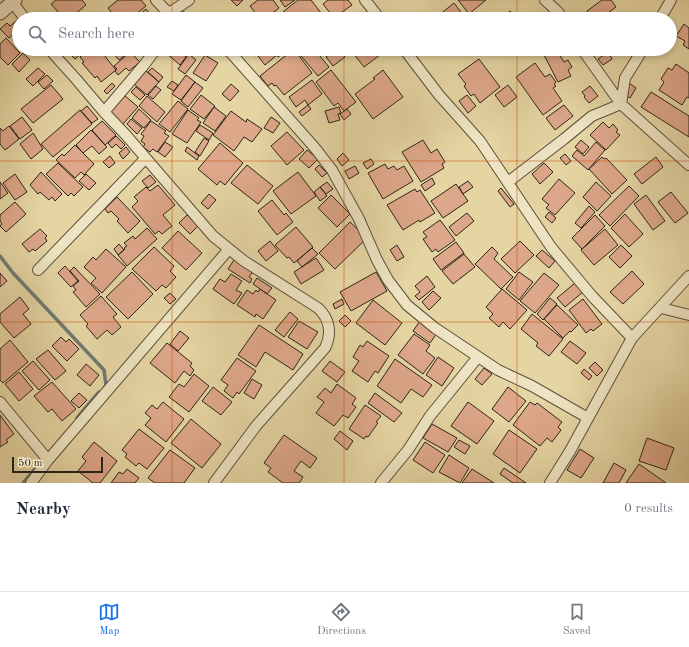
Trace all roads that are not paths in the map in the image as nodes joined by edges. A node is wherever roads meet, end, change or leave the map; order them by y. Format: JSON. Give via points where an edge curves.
{"nodes":[{"id":1,"x":156,"y":0,"type":"edge"},
{"id":2,"x":189,"y":0,"type":"edge"},
{"id":3,"x":365,"y":0,"type":"edge"},
{"id":4,"x":545,"y":0,"type":"edge"},
{"id":5,"x":671,"y":0,"type":"edge"},
{"id":6,"x":14,"y":1,"type":"edge"},
{"id":7,"x":21,"y":12,"type":"edge"},
{"id":8,"x":167,"y":12,"type":"edge"},
{"id":9,"x":176,"y":12,"type":"edge"},
{"id":10,"x":374,"y":12,"type":"edge"},
{"id":11,"x":558,"y":12,"type":"edge"},
{"id":12,"x":664,"y":12,"type":"edge"},
{"id":13,"x":0,"y":13,"type":"edge"},
{"id":14,"x":55,"y":56,"type":"edge"},
{"id":15,"x":151,"y":56,"type":"edge"},
{"id":16,"x":234,"y":56,"type":"edge"},
{"id":17,"x":409,"y":56,"type":"edge"},
{"id":18,"x":587,"y":56,"type":"edge"},
{"id":19,"x":639,"y":56,"type":"edge"},
{"id":20,"x":621,"y":104,"type":"junction"},
{"id":21,"x":104,"y":112,"type":"junction"},
{"id":22,"x":145,"y":159,"type":"junction"},
{"id":23,"x":689,"y":165,"type":"edge"},
{"id":24,"x":508,"y":182,"type":"junction"},
{"id":25,"x":229,"y":249,"type":"junction"},
{"id":26,"x":38,"y":270,"type":"dead end"},
{"id":27,"x":689,"y":276,"type":"edge"},
{"id":28,"x":660,"y":308,"type":"junction"},
{"id":29,"x":689,"y":315,"type":"edge"},
{"id":30,"x":632,"y":338,"type":"junction"},
{"id":31,"x":478,"y":357,"type":"junction"},
{"id":32,"x":0,"y":402,"type":"edge"},
{"id":33,"x":588,"y":418,"type":"junction"},
{"id":34,"x":48,"y":460,"type":"junction"},
{"id":35,"x":31,"y":483,"type":"edge"},
{"id":36,"x":214,"y":483,"type":"edge"},
{"id":37,"x":381,"y":483,"type":"edge"},
{"id":38,"x":550,"y":483,"type":"edge"}],
"edges":[{"from":1,"to":8,"type":"street"},
{"from":2,"to":9,"type":"street"},
{"from":3,"to":10,"type":"street"},
{"from":4,"to":11,"type":"street"},
{"from":5,"to":12,"type":"street"},
{"from":6,"to":7,"type":"street"},
{"from":6,"to":13,"type":"street"},
{"from":14,"to":21,"type":"street"},
{"from":15,"to":21,"type":"street"},
{"from":16,"to":31,"type":"street","via":[[332,170],[388,280],[407,305],[435,328]]},
{"from":17,"to":24,"type":"street","via":[[439,95],[480,141]]},
{"from":18,"to":20,"type":"street"},
{"from":19,"to":20,"type":"street","via":[[625,78]]},
{"from":20,"to":23,"type":"street"},
{"from":20,"to":24,"type":"street","via":[[592,116]]},
{"from":21,"to":22,"type":"street"},
{"from":22,"to":25,"type":"street","via":[[213,236]]},
{"from":22,"to":26,"type":"street"},
{"from":24,"to":30,"type":"street","via":[[551,247]]},
{"from":25,"to":34,"type":"street"},
{"from":25,"to":36,"type":"street","via":[[318,308],[326,317],[330,333],[325,348],[256,426]]},
{"from":27,"to":28,"type":"street"},
{"from":28,"to":29,"type":"street"},
{"from":28,"to":30,"type":"street"},
{"from":30,"to":33,"type":"street"},
{"from":31,"to":33,"type":"street"},
{"from":31,"to":37,"type":"street","via":[[430,416],[408,450]]},
{"from":32,"to":34,"type":"street"},
{"from":33,"to":38,"type":"street"},
{"from":34,"to":35,"type":"street"}]}
